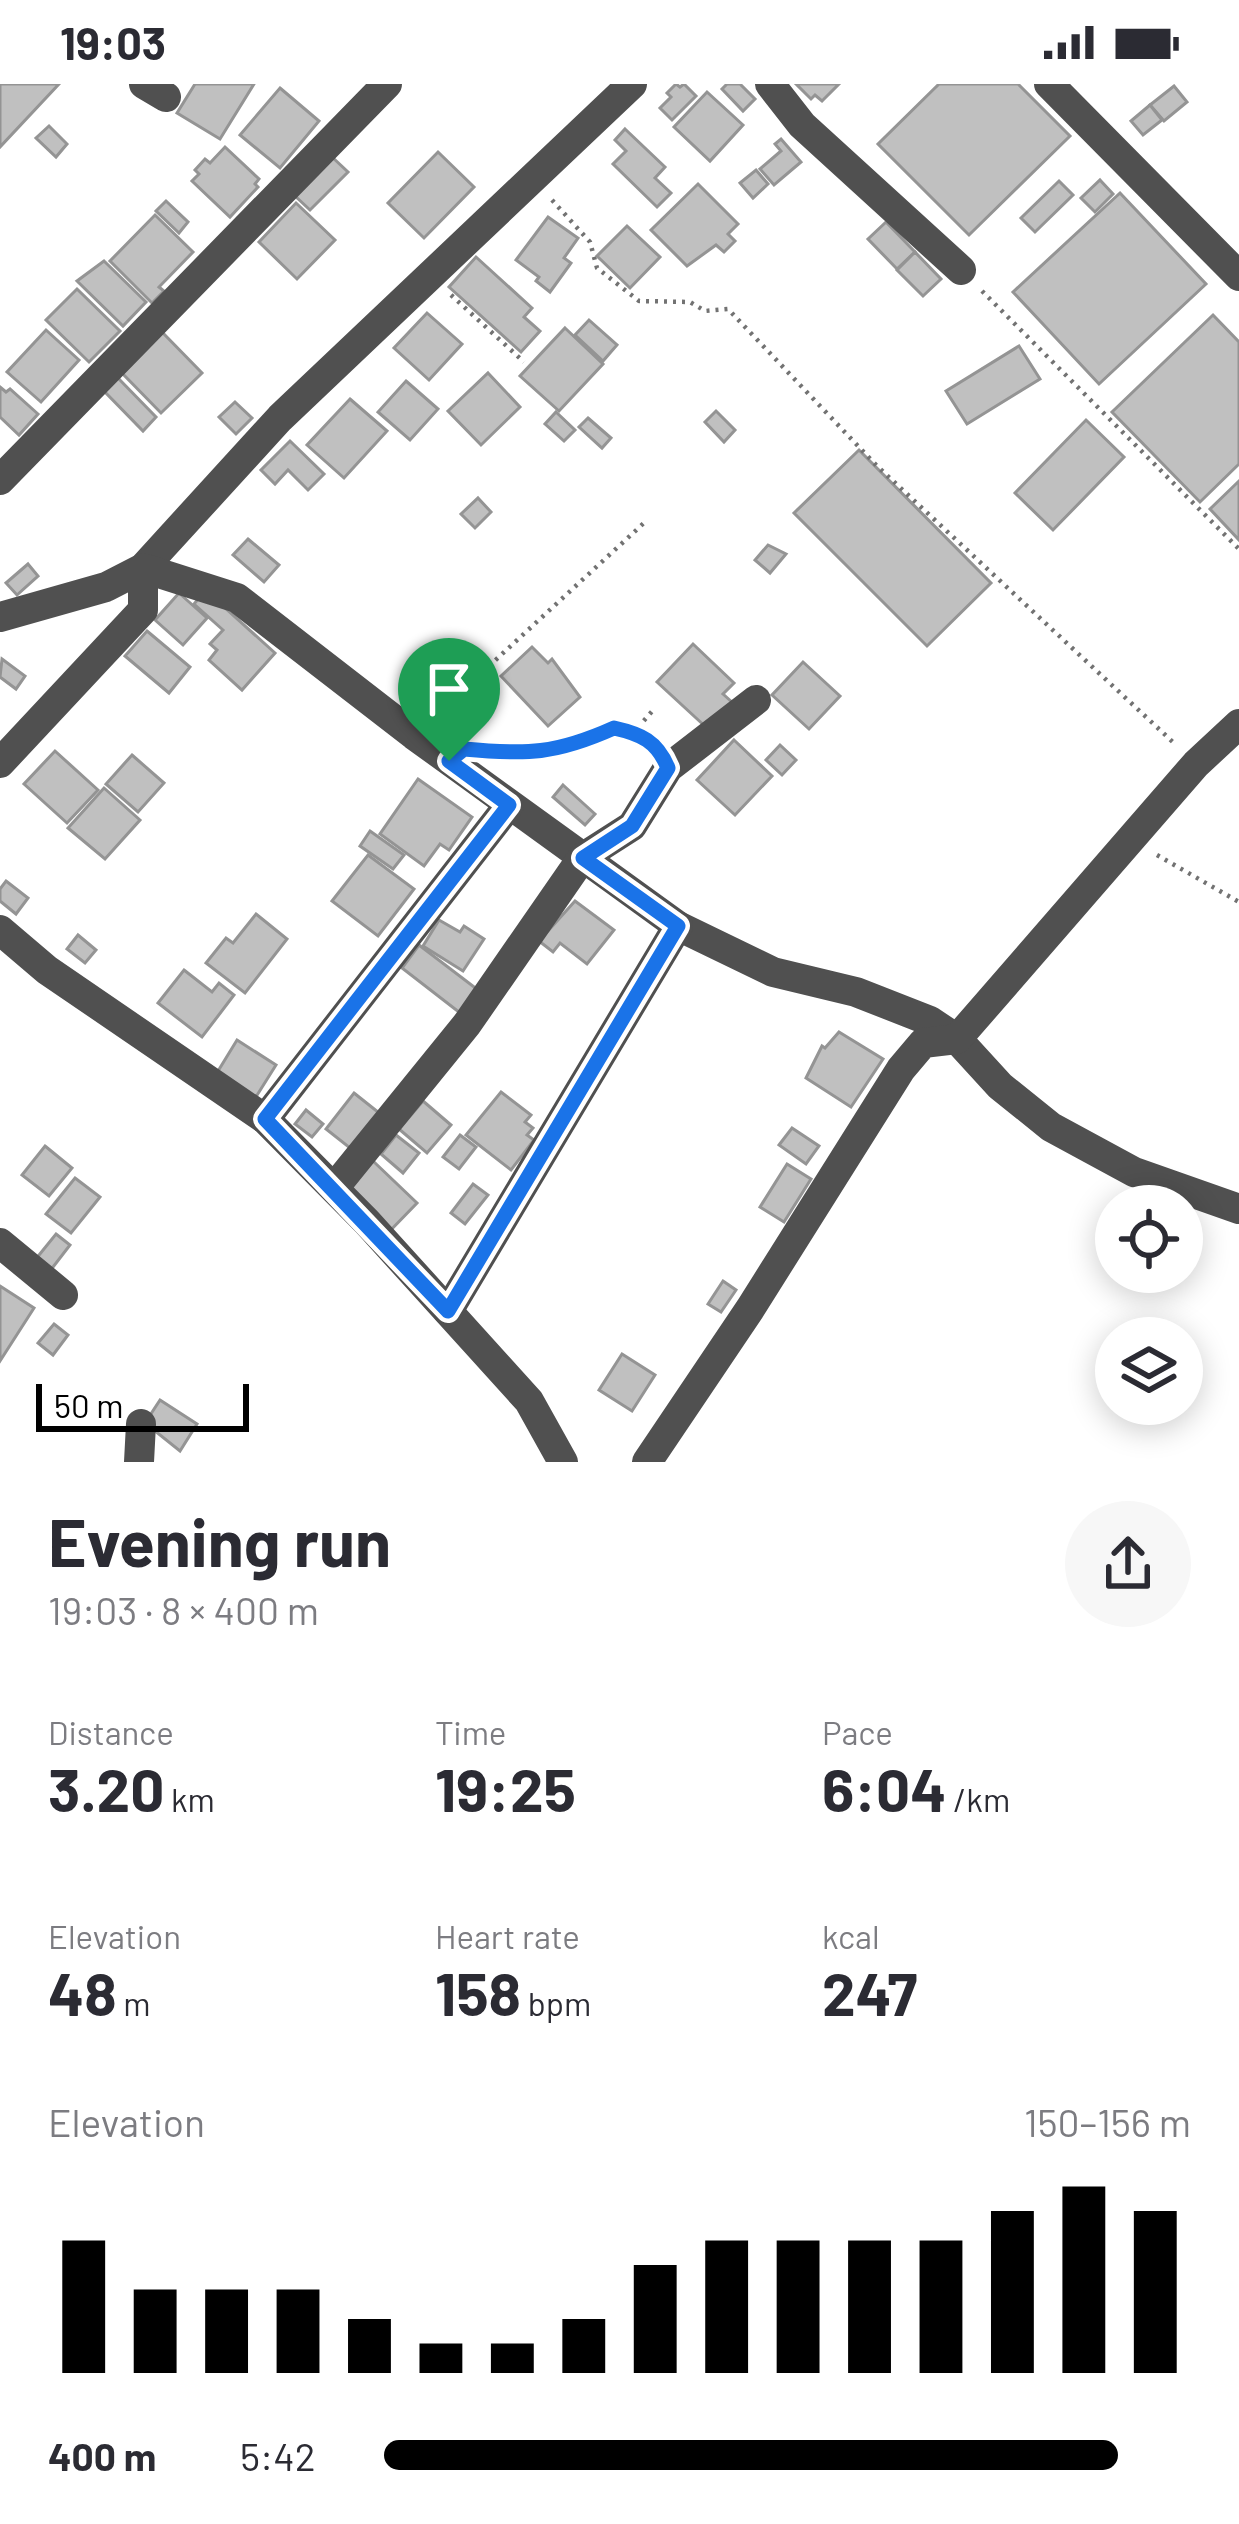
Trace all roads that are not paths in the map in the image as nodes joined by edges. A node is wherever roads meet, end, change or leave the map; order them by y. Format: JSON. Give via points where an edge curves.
{"nodes":[{"id":1,"x":387,"y":84,"type":"edge"},
{"id":2,"x":632,"y":84,"type":"edge"},
{"id":3,"x":770,"y":84,"type":"edge"},
{"id":4,"x":1049,"y":84,"type":"edge"},
{"id":5,"x":961,"y":270,"type":"road end"},
{"id":6,"x":1239,"y":277,"type":"edge"},
{"id":7,"x":0,"y":479,"type":"edge"},
{"id":8,"x":143,"y":568,"type":"junction"},
{"id":9,"x":0,"y":616,"type":"edge"},
{"id":10,"x":756,"y":700,"type":"dead end"},
{"id":11,"x":1239,"y":724,"type":"edge"},
{"id":12,"x":0,"y":763,"type":"edge"},
{"id":13,"x":509,"y":805,"type":"junction"},
{"id":14,"x":583,"y":858,"type":"junction"},
{"id":15,"x":678,"y":926,"type":"junction"},
{"id":16,"x":0,"y":929,"type":"edge"},
{"id":17,"x":957,"y":1039,"type":"junction"},
{"id":18,"x":265,"y":1119,"type":"junction"},
{"id":19,"x":334,"y":1188,"type":"junction"},
{"id":20,"x":1239,"y":1209,"type":"edge"},
{"id":21,"x":0,"y":1244,"type":"edge"},
{"id":22,"x":63,"y":1294,"type":"dead end"},
{"id":23,"x":448,"y":1311,"type":"junction"},
{"id":24,"x":141,"y":1424,"type":"dead end"},
{"id":25,"x":139,"y":1462,"type":"edge"},
{"id":26,"x":563,"y":1462,"type":"edge"},
{"id":27,"x":647,"y":1462,"type":"edge"}],
"edges":[{"from":1,"to":7,"type":"street"},
{"from":2,"to":8,"type":"street","via":[[280,418]]},
{"from":3,"to":5,"type":"street","via":[[802,125]]},
{"from":4,"to":6,"type":"street"},
{"from":8,"to":9,"type":"street","via":[[106,587]]},
{"from":8,"to":12,"type":"street","via":[[142,610]]},
{"from":8,"to":13,"type":"street","via":[[237,598]]},
{"from":10,"to":14,"type":"street","via":[[668,768],[632,826]]},
{"from":11,"to":17,"type":"street"},
{"from":13,"to":14,"type":"street"},
{"from":13,"to":18,"type":"street"},
{"from":14,"to":15,"type":"street"},
{"from":14,"to":19,"type":"street","via":[[467,1024]]},
{"from":15,"to":17,"type":"street","via":[[773,972],[856,992]]},
{"from":15,"to":23,"type":"street"},
{"from":16,"to":18,"type":"street"},
{"from":17,"to":20,"type":"street","via":[[1051,1127],[1134,1172]]},
{"from":17,"to":27,"type":"street","via":[[922,1043],[901,1069]]},
{"from":18,"to":19,"type":"street"},
{"from":19,"to":23,"type":"street"},
{"from":21,"to":22,"type":"street"},
{"from":23,"to":26,"type":"street","via":[[529,1401]]},
{"from":24,"to":25,"type":"street"}]}
